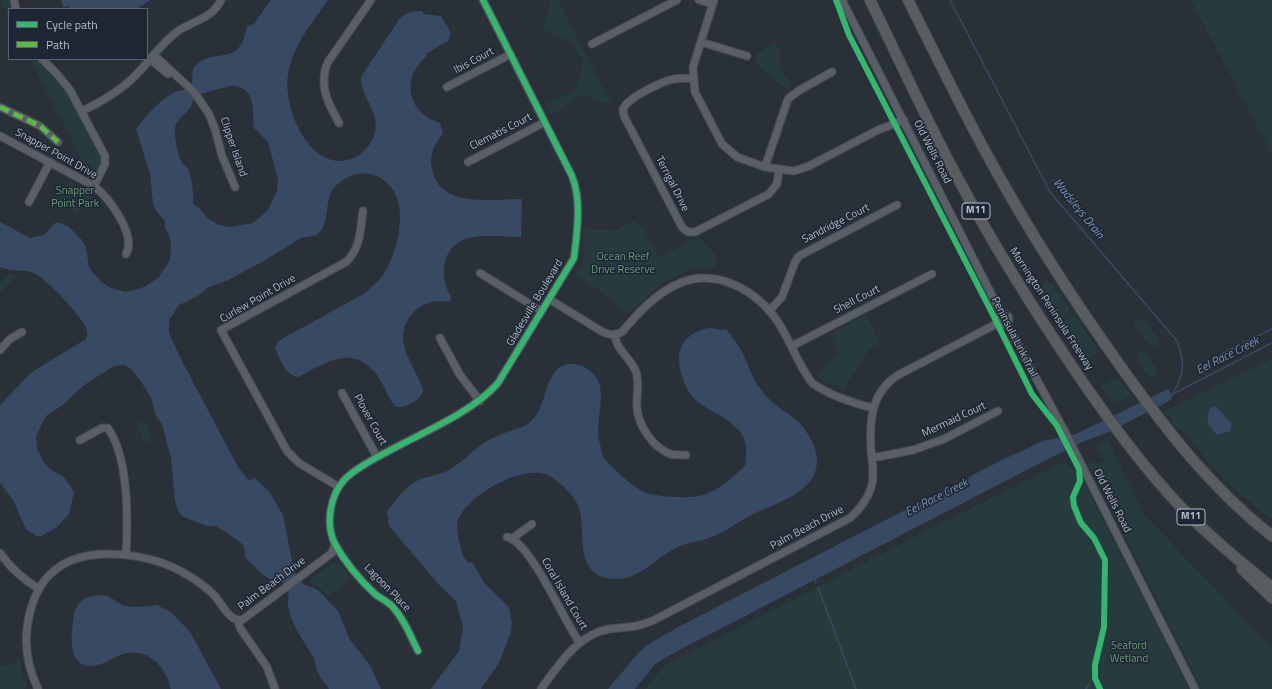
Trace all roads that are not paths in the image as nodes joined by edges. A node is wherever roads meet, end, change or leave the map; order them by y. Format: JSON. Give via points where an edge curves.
{"nodes":[{"id":1,"x":221,"y":0,"type":"edge"},
{"id":2,"x":371,"y":0,"type":"edge"},
{"id":3,"x":483,"y":0,"type":"edge"},
{"id":4,"x":677,"y":0,"type":"edge"},
{"id":5,"x":699,"y":0,"type":"edge"},
{"id":6,"x":842,"y":0,"type":"edge"},
{"id":7,"x":870,"y":0,"type":"edge"},
{"id":8,"x":908,"y":0,"type":"edge"},
{"id":9,"x":714,"y":2,"type":"edge"},
{"id":10,"x":701,"y":42,"type":"junction"},
{"id":11,"x":592,"y":44,"type":"dead end"},
{"id":12,"x":511,"y":54,"type":"junction"},
{"id":13,"x":747,"y":56,"type":"dead end"},
{"id":14,"x":152,"y":57,"type":"junction"},
{"id":15,"x":43,"y":60,"type":"edge"},
{"id":16,"x":832,"y":72,"type":"dead end"},
{"id":17,"x":693,"y":78,"type":"junction"},
{"id":18,"x":447,"y":87,"type":"dead end"},
{"id":19,"x":0,"y":107,"type":"edge"},
{"id":20,"x":82,"y":111,"type":"junction"},
{"id":21,"x":902,"y":117,"type":"junction"},
{"id":22,"x":545,"y":122,"type":"junction"},
{"id":23,"x":339,"y":124,"type":"dead end"},
{"id":24,"x":0,"y":136,"type":"edge"},
{"id":25,"x":58,"y":142,"type":"dead end"},
{"id":26,"x":50,"y":162,"type":"junction"},
{"id":27,"x":468,"y":162,"type":"dead end"},
{"id":28,"x":765,"y":167,"type":"junction"},
{"id":29,"x":779,"y":170,"type":"junction"},
{"id":30,"x":94,"y":186,"type":"junction"},
{"id":31,"x":235,"y":187,"type":"dead end"},
{"id":32,"x":29,"y":202,"type":"dead end"},
{"id":33,"x":897,"y":206,"type":"dead end"},
{"id":34,"x":363,"y":211,"type":"dead end"},
{"id":35,"x":126,"y":254,"type":"dead end"},
{"id":36,"x":480,"y":273,"type":"dead end"},
{"id":37,"x":932,"y":274,"type":"dead end"},
{"id":38,"x":549,"y":299,"type":"junction"},
{"id":39,"x":541,"y":311,"type":"junction"},
{"id":40,"x":769,"y":311,"type":"junction"},
{"id":41,"x":1003,"y":320,"type":"junction"},
{"id":42,"x":22,"y":332,"type":"dead end"},
{"id":43,"x":616,"y":335,"type":"junction"},
{"id":44,"x":440,"y":338,"type":"dead end"},
{"id":45,"x":792,"y":346,"type":"junction"},
{"id":46,"x":0,"y":350,"type":"edge"},
{"id":47,"x":342,"y":393,"type":"dead end"},
{"id":48,"x":480,"y":401,"type":"junction"},
{"id":49,"x":873,"y":408,"type":"junction"},
{"id":50,"x":998,"y":411,"type":"dead end"},
{"id":51,"x":80,"y":440,"type":"dead end"},
{"id":52,"x":686,"y":455,"type":"dead end"},
{"id":53,"x":377,"y":457,"type":"junction"},
{"id":54,"x":872,"y":458,"type":"junction"},
{"id":55,"x":339,"y":487,"type":"junction"},
{"id":56,"x":532,"y":524,"type":"dead end"},
{"id":57,"x":1272,"y":534,"type":"edge"},
{"id":58,"x":1215,"y":540,"type":"junction"},
{"id":59,"x":335,"y":544,"type":"junction"},
{"id":60,"x":0,"y":553,"type":"edge"},
{"id":61,"x":126,"y":555,"type":"junction"},
{"id":62,"x":1272,"y":587,"type":"edge"},
{"id":63,"x":39,"y":589,"type":"junction"},
{"id":64,"x":1272,"y":598,"type":"edge"},
{"id":65,"x":238,"y":620,"type":"junction"},
{"id":66,"x":580,"y":643,"type":"junction"},
{"id":67,"x":418,"y":651,"type":"dead end"},
{"id":68,"x":38,"y":689,"type":"edge"},
{"id":69,"x":275,"y":689,"type":"edge"},
{"id":70,"x":541,"y":689,"type":"edge"},
{"id":71,"x":1195,"y":689,"type":"edge"}],
"edges":[{"from":1,"to":14,"type":"street","via":[[214,12],[177,32]]},
{"from":2,"to":23,"type":"street","via":[[325,70],[325,94]]},
{"from":3,"to":12,"type":"street","name":"Gladesville Boulevard"},
{"from":4,"to":11,"type":"street"},
{"from":5,"to":9,"type":"street"},
{"from":6,"to":21,"type":"street","name":"Old Wells Road"},
{"from":7,"to":58,"type":"highway","name":"Mornington Peninsula Freeway","number":"M11","via":[[960,184],[1047,330],[1122,437],[1180,506]]},
{"from":8,"to":57,"type":"highway","via":[[1022,216],[1089,322],[1142,396],[1196,463],[1249,518]]},
{"from":9,"to":10,"type":"street"},
{"from":10,"to":13,"type":"street"},
{"from":10,"to":17,"type":"street"},
{"from":12,"to":18,"type":"street","name":"Ibis Court"},
{"from":12,"to":22,"type":"street","name":"Gladesville Boulevard"},
{"from":14,"to":20,"type":"street","via":[[135,76],[115,92]]},
{"from":14,"to":31,"type":"street","name":"Clipper Island","via":[[198,97],[211,119]]},
{"from":15,"to":20,"type":"street","via":[[64,82]]},
{"from":16,"to":28,"type":"street","via":[[798,90],[788,99]]},
{"from":17,"to":28,"type":"street","via":[[695,92],[722,144],[737,157]]},
{"from":17,"to":29,"type":"street","name":"Terrigal Drive","via":[[667,82],[630,100],[623,109],[624,116],[682,227],[688,232],[696,232],[769,194],[777,184]]},
{"from":19,"to":25,"type":"street","via":[[40,126]]},
{"from":20,"to":30,"type":"street","via":[[106,158],[106,164]]},
{"from":21,"to":29,"type":"street","via":[[809,166],[794,171]]},
{"from":21,"to":41,"type":"street","name":"Old Wells Road"},
{"from":22,"to":27,"type":"street","name":"Clematis Court"},
{"from":22,"to":38,"type":"street","name":"Gladesville Boulevard","via":[[572,176],[577,197],[574,258]]},
{"from":24,"to":26,"type":"street","name":"Snapper Point Drive"},
{"from":26,"to":30,"type":"street","name":"Snapper Point Drive"},
{"from":26,"to":32,"type":"street"},
{"from":28,"to":29,"type":"street"},
{"from":30,"to":35,"type":"street","name":"Snapper Point Drive","via":[[108,199],[126,230],[130,244]]},
{"from":33,"to":40,"type":"street","name":"Sandridge Court","via":[[799,256],[782,297]]},
{"from":34,"to":55,"type":"street","name":"Curlew Point Drive","via":[[358,245],[346,262],[221,330],[287,452],[299,463]]},
{"from":36,"to":39,"type":"street"},
{"from":37,"to":45,"type":"street","name":"Shell Court"},
{"from":38,"to":39,"type":"street","name":"Gladesville Boulevard"},
{"from":38,"to":43,"type":"street","via":[[608,335]]},
{"from":39,"to":48,"type":"street","name":"Gladesville Boulevard","via":[[498,383]]},
{"from":40,"to":43,"type":"street","via":[[755,297],[732,283],[709,278],[694,279],[681,282],[657,297]]},
{"from":40,"to":45,"type":"street"},
{"from":41,"to":49,"type":"street","name":"Palm Beach Drive","via":[[893,378],[878,395]]},
{"from":41,"to":71,"type":"street","name":"Old Wells Road","via":[[1075,450]]},
{"from":42,"to":46,"type":"street","via":[[10,339]]},
{"from":43,"to":52,"type":"street","via":[[618,346],[636,371],[637,410],[645,431],[665,451]]},
{"from":44,"to":48,"type":"street","via":[[460,375]]},
{"from":45,"to":49,"type":"street","via":[[812,383],[838,397]]},
{"from":47,"to":53,"type":"street","name":"Plover Court"},
{"from":48,"to":53,"type":"street","name":"Gladesville Boulevard"},
{"from":49,"to":54,"type":"street","name":"Palm Beach Drive"},
{"from":50,"to":54,"type":"street","name":"Mermaid Court","via":[[944,439],[913,450]]},
{"from":51,"to":61,"type":"street","via":[[102,428],[108,428],[113,434],[126,491]]},
{"from":53,"to":55,"type":"street","name":"Gladesville Boulevard","via":[[350,474]]},
{"from":54,"to":66,"type":"street","name":"Palm Beach Drive","via":[[873,476],[870,490],[859,510],[844,522],[654,620],[639,626],[602,631]]},
{"from":55,"to":59,"type":"street","name":"Gladesville Boulevard","via":[[330,517]]},
{"from":56,"to":66,"type":"street","name":"Coral Island Court","via":[[510,538],[532,561]]},
{"from":58,"to":62,"type":"highway","name":"Mornington Peninsula Freeway","number":"M11"},
{"from":58,"to":64,"type":"highway"},
{"from":59,"to":65,"type":"street","name":"Palm Beach Drive","via":[[332,553],[245,618]]},
{"from":59,"to":67,"type":"street","name":"Lagoon Place","via":[[359,578],[392,606],[403,620]]},
{"from":60,"to":63,"type":"street","via":[[9,567]]},
{"from":61,"to":63,"type":"street","name":"Palm Beach Drive","via":[[98,555],[72,560],[54,570]]},
{"from":61,"to":65,"type":"street","name":"Palm Beach Drive","via":[[165,564],[183,572],[214,595],[232,618]]},
{"from":63,"to":68,"type":"street","name":"Palm Beach Drive","via":[[32,604],[26,634],[28,663]]},
{"from":65,"to":69,"type":"street","via":[[240,628],[267,667]]},
{"from":66,"to":70,"type":"street","name":"Palm Beach Drive","via":[[562,661]]}]}
